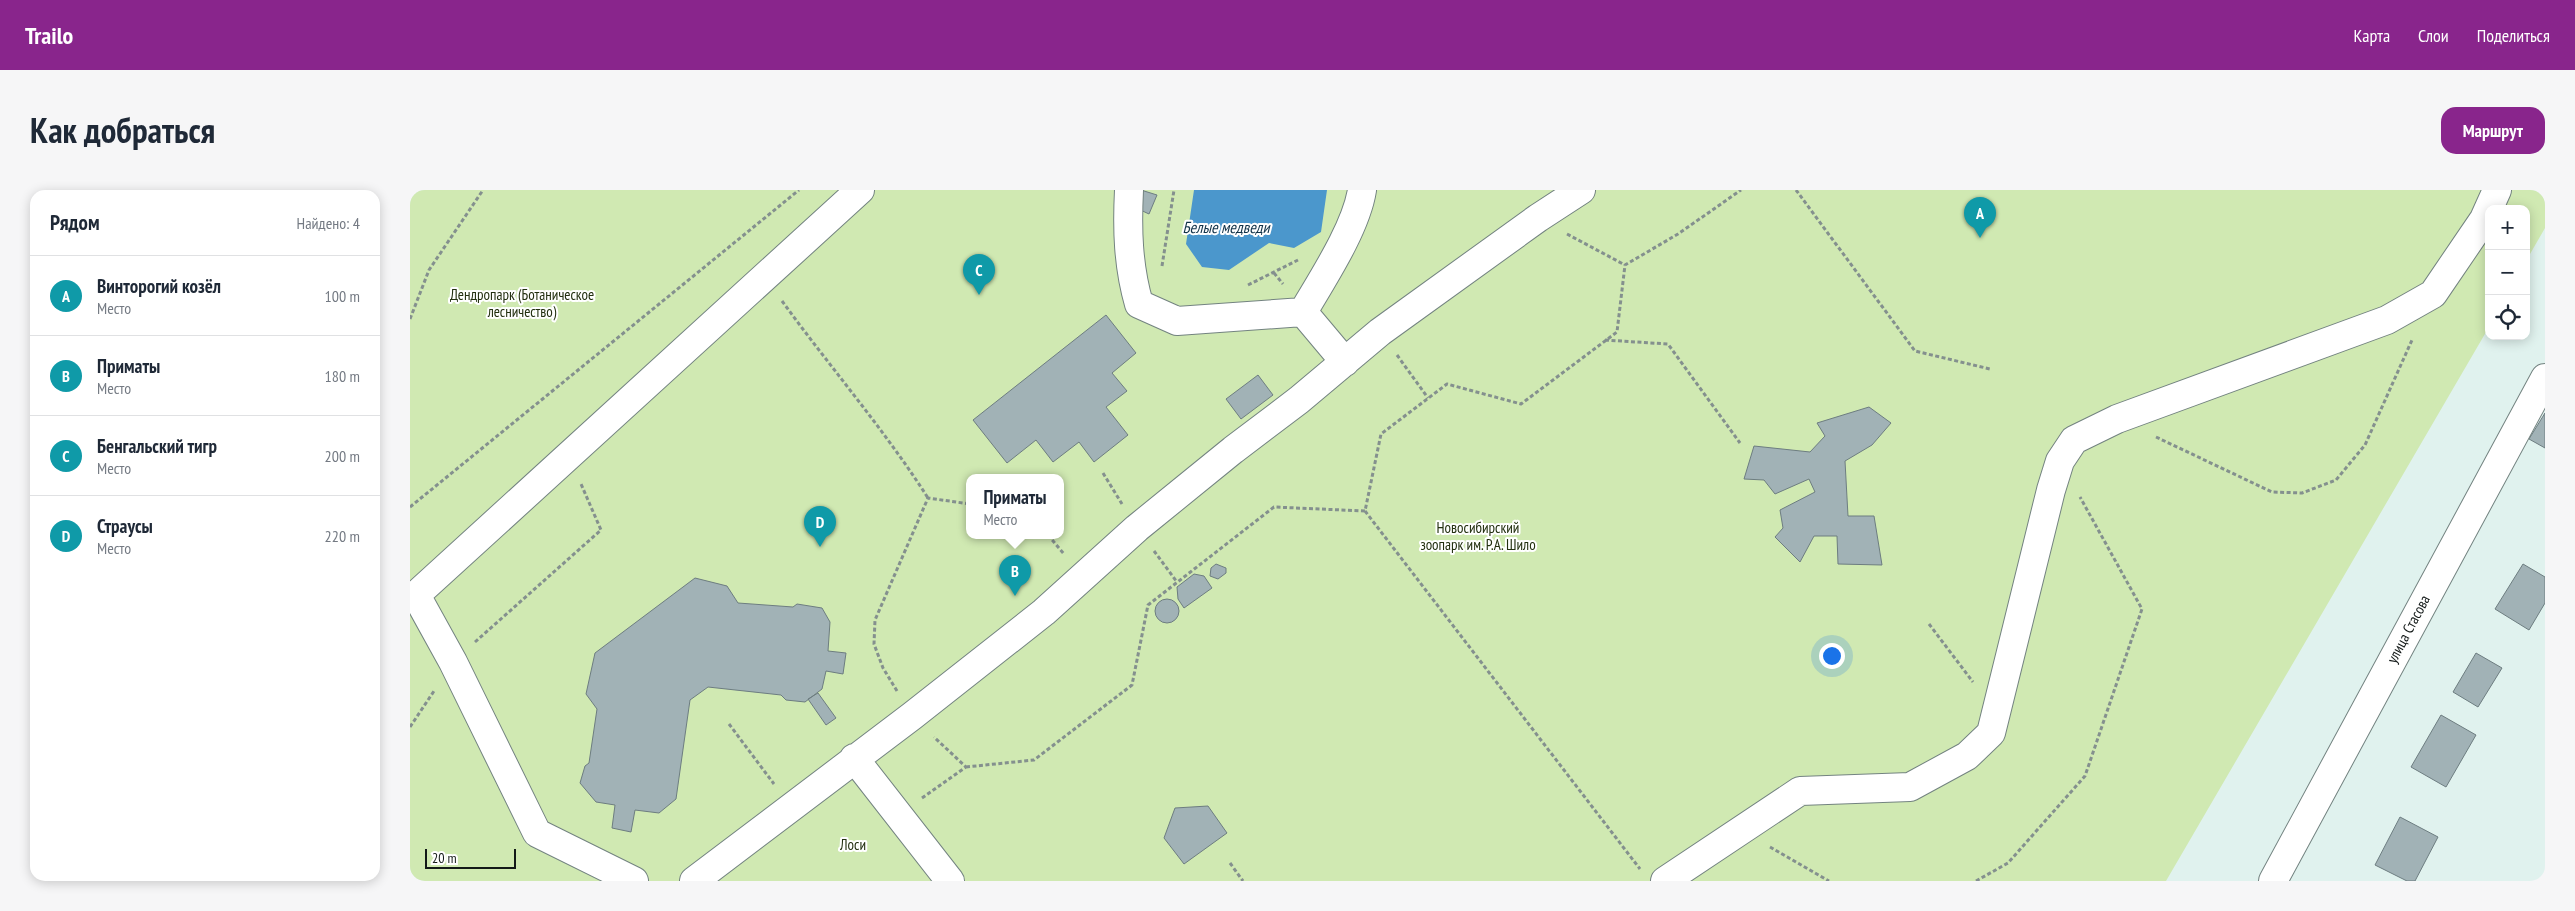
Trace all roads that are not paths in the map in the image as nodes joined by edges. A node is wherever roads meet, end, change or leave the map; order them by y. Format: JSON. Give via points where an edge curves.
{"nodes":[{"id":1,"x":860,"y":190,"type":"edge"},
{"id":2,"x":1130,"y":190,"type":"edge"},
{"id":3,"x":1362,"y":190,"type":"edge"},
{"id":4,"x":1581,"y":190,"type":"edge"},
{"id":5,"x":2496,"y":190,"type":"edge"},
{"id":6,"x":1303,"y":312,"type":"junction"},
{"id":7,"x":1345,"y":362,"type":"junction"},
{"id":8,"x":2545,"y":378,"type":"edge"},
{"id":9,"x":413,"y":597,"type":"edge"},
{"id":10,"x":854,"y":758,"type":"junction"},
{"id":11,"x":1655,"y":877,"type":"edge"},
{"id":12,"x":634,"y":881,"type":"edge"},
{"id":13,"x":694,"y":881,"type":"edge"},
{"id":14,"x":950,"y":881,"type":"edge"},
{"id":15,"x":2273,"y":881,"type":"edge"}],
"edges":[{"from":1,"to":9,"type":"street"},
{"from":2,"to":6,"type":"street","via":[[1127,223],[1131,277],[1139,304],[1177,321]]},
{"from":3,"to":6,"type":"street","via":[[1360,204]]},
{"from":4,"to":7,"type":"street","via":[[1380,332]]},
{"from":5,"to":11,"type":"street","via":[[2484,219],[2433,294],[2387,320],[2117,419],[2074,440],[2060,461],[1992,733],[1967,756],[1910,787],[1800,791],[1742,830]]},
{"from":6,"to":7,"type":"street"},
{"from":7,"to":10,"type":"street","via":[[1137,528],[1044,612]]},
{"from":8,"to":15,"type":"street","name":"улица Стасова"},
{"from":9,"to":12,"type":"street","via":[[453,662],[537,833]]},
{"from":10,"to":13,"type":"street"},
{"from":10,"to":14,"type":"street"}]}
